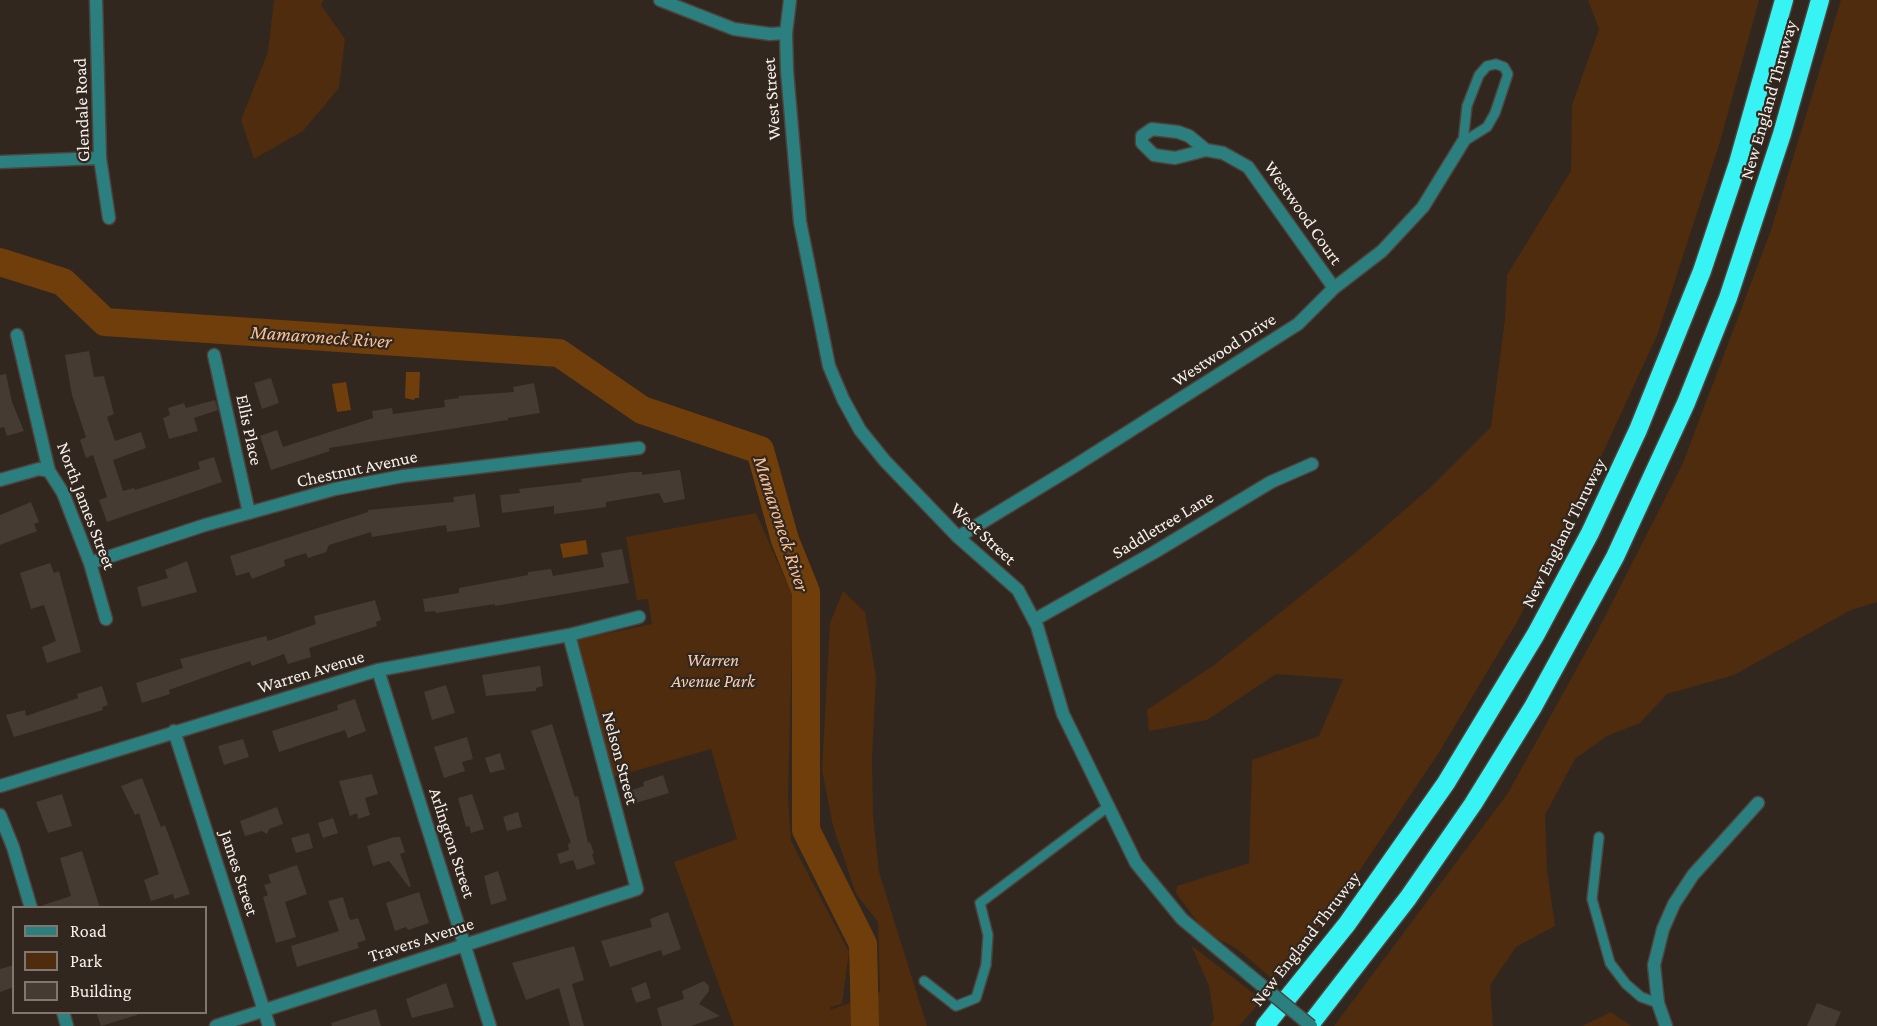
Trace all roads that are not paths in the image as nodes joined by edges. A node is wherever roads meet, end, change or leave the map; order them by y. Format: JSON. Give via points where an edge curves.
{"nodes":[{"id":1,"x":96,"y":0,"type":"edge"},
{"id":2,"x":660,"y":0,"type":"edge"},
{"id":3,"x":790,"y":0,"type":"edge"},
{"id":4,"x":1784,"y":0,"type":"edge"},
{"id":5,"x":1820,"y":0,"type":"edge"},
{"id":6,"x":786,"y":33,"type":"junction"},
{"id":7,"x":1463,"y":142,"type":"junction"},
{"id":8,"x":1206,"y":150,"type":"dead end"},
{"id":9,"x":100,"y":158,"type":"junction"},
{"id":10,"x":0,"y":162,"type":"edge"},
{"id":11,"x":109,"y":218,"type":"dead end"},
{"id":12,"x":1334,"y":288,"type":"junction"},
{"id":13,"x":17,"y":335,"type":"dead end"},
{"id":14,"x":214,"y":356,"type":"dead end"},
{"id":15,"x":639,"y":448,"type":"dead end"},
{"id":16,"x":1312,"y":464,"type":"dead end"},
{"id":17,"x":49,"y":471,"type":"junction"},
{"id":18,"x":0,"y":480,"type":"edge"},
{"id":19,"x":249,"y":513,"type":"junction"},
{"id":20,"x":958,"y":537,"type":"junction"},
{"id":21,"x":90,"y":563,"type":"junction"},
{"id":22,"x":639,"y":617,"type":"dead end"},
{"id":23,"x":106,"y":619,"type":"dead end"},
{"id":24,"x":1034,"y":620,"type":"junction"},
{"id":25,"x":569,"y":635,"type":"junction"},
{"id":26,"x":378,"y":670,"type":"junction"},
{"id":27,"x":174,"y":731,"type":"junction"},
{"id":28,"x":0,"y":786,"type":"edge"},
{"id":29,"x":1758,"y":803,"type":"dead end"},
{"id":30,"x":1109,"y":806,"type":"junction"},
{"id":31,"x":0,"y":815,"type":"edge"},
{"id":32,"x":1599,"y":837,"type":"dead end"},
{"id":33,"x":637,"y":890,"type":"joint"},
{"id":34,"x":30,"y":906,"type":"edge"},
{"id":35,"x":465,"y":945,"type":"junction"},
{"id":36,"x":924,"y":981,"type":"dead end"},
{"id":37,"x":1658,"y":1003,"type":"junction"},
{"id":38,"x":264,"y":1010,"type":"junction"},
{"id":39,"x":216,"y":1026,"type":"edge"},
{"id":40,"x":269,"y":1026,"type":"edge"},
{"id":41,"x":490,"y":1026,"type":"edge"},
{"id":42,"x":1265,"y":1026,"type":"edge"},
{"id":43,"x":1310,"y":1026,"type":"edge"},
{"id":44,"x":1666,"y":1026,"type":"edge"}],
"edges":[{"from":1,"to":9,"type":"street","name":"Glendale Road"},
{"from":2,"to":6,"type":"street","via":[[734,28]]},
{"from":3,"to":6,"type":"street","name":"West Street"},
{"from":4,"to":42,"type":"highway","name":"New England Thruway","via":[[1738,163],[1702,271],[1638,430],[1590,533],[1536,634],[1440,792],[1347,924]]},
{"from":5,"to":43,"type":"highway","name":"New England Thruway","via":[[1779,145],[1728,298],[1686,403],[1615,557],[1533,707],[1473,804],[1408,898]]},
{"from":6,"to":20,"type":"street","name":"West Street","via":[[800,222],[830,366],[860,430]]},
{"from":7,"to":7,"type":"lane","via":[[1467,106],[1479,75],[1487,66],[1496,64],[1508,74],[1495,113],[1487,127]]},
{"from":7,"to":12,"type":"street","name":"Westwood Drive","via":[[1423,207],[1382,251]]},
{"from":8,"to":12,"type":"street","name":"Westwood Court","via":[[1222,153],[1248,167]]},
{"from":9,"to":10,"type":"street"},
{"from":9,"to":11,"type":"street","name":"Glendale Road"},
{"from":12,"to":20,"type":"street","name":"Westwood Drive","via":[[1298,324]]},
{"from":13,"to":17,"type":"street","name":"North James Street"},
{"from":14,"to":19,"type":"street","name":"Ellis Place"},
{"from":15,"to":19,"type":"street","name":"Chestnut Avenue","via":[[403,476],[335,489]]},
{"from":16,"to":24,"type":"street","name":"Saddletree Lane","via":[[1271,482]]},
{"from":17,"to":18,"type":"street","via":[[39,469]]},
{"from":17,"to":21,"type":"street","name":"North James Street","via":[[63,493]]},
{"from":19,"to":21,"type":"street","name":"Chestnut Avenue"},
{"from":20,"to":24,"type":"street","name":"West Street","via":[[1018,590]]},
{"from":21,"to":23,"type":"street","name":"North James Street"},
{"from":22,"to":25,"type":"street","name":"Warren Avenue"},
{"from":24,"to":30,"type":"street","name":"West Street","via":[[1063,714]]},
{"from":25,"to":26,"type":"street","name":"Warren Avenue"},
{"from":25,"to":33,"type":"street","name":"Nelson Street"},
{"from":26,"to":27,"type":"street","name":"Warren Avenue"},
{"from":26,"to":35,"type":"street","name":"Arlington Street"},
{"from":27,"to":28,"type":"street","name":"Warren Avenue"},
{"from":27,"to":38,"type":"street","name":"James Street"},
{"from":29,"to":37,"type":"street","via":[[1693,875],[1674,904],[1654,965]]},
{"from":30,"to":36,"type":"lane","via":[[980,903],[988,935],[986,965],[976,998],[956,1006]]},
{"from":30,"to":43,"type":"street","name":"West Street","bridge":true,"via":[[1136,862],[1182,919]]},
{"from":31,"to":34,"type":"street"},
{"from":32,"to":37,"type":"lane","via":[[1592,899],[1610,963],[1641,997]]},
{"from":33,"to":35,"type":"street","name":"Travers Avenue"},
{"from":35,"to":38,"type":"street","name":"Travers Avenue"},
{"from":35,"to":41,"type":"street","name":"Arlington Street"},
{"from":37,"to":44,"type":"street"},
{"from":38,"to":39,"type":"street","name":"Travers Avenue"},
{"from":38,"to":40,"type":"street","name":"James Street"}]}
